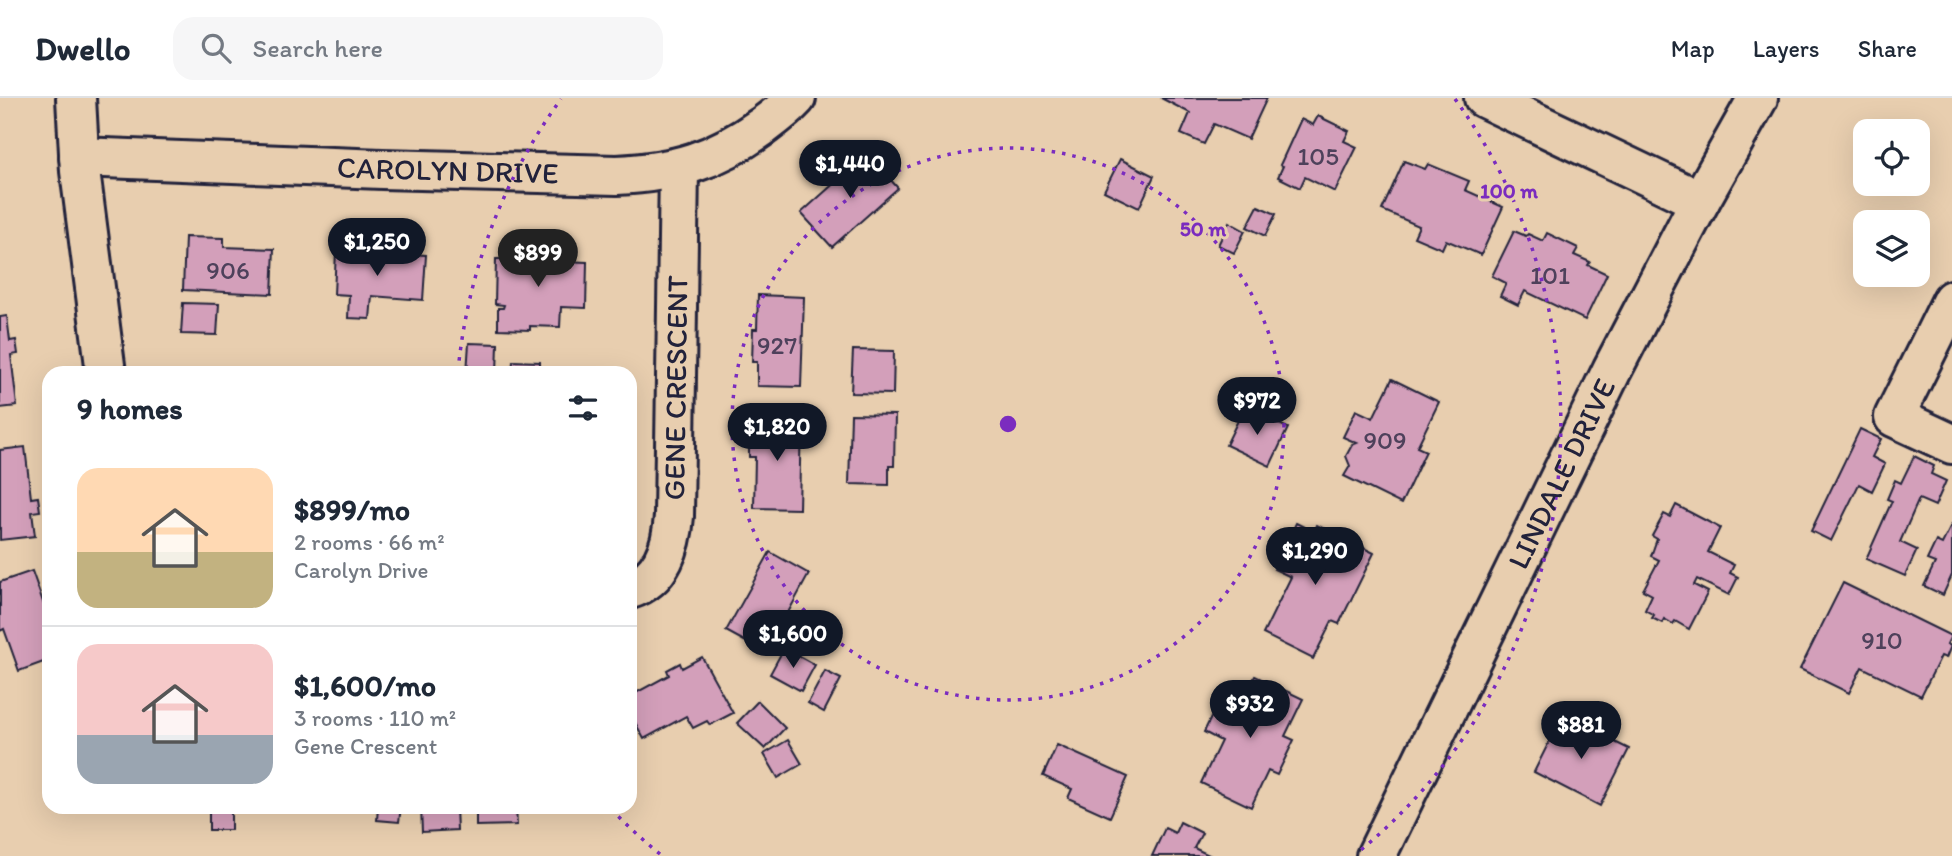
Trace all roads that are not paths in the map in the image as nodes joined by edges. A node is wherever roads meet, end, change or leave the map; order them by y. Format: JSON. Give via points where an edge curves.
{"nodes":[{"id":1,"x":76,"y":98,"type":"edge"},
{"id":2,"x":796,"y":98,"type":"edge"},
{"id":3,"x":1485,"y":98,"type":"edge"},
{"id":4,"x":1758,"y":98,"type":"edge"},
{"id":5,"x":79,"y":157,"type":"junction"},
{"id":6,"x":679,"y":168,"type":"junction"},
{"id":7,"x":1700,"y":201,"type":"junction"},
{"id":8,"x":1952,"y":300,"type":"edge"},
{"id":9,"x":105,"y":366,"type":"edge"},
{"id":10,"x":1952,"y":444,"type":"edge"},
{"id":11,"x":637,"y":586,"type":"edge"},
{"id":12,"x":1376,"y":856,"type":"edge"}],
"edges":[{"from":1,"to":5,"type":"street"},
{"from":2,"to":6,"type":"street","name":"CAROLYN DRIVE","via":[[729,149]]},
{"from":3,"to":7,"type":"street"},
{"from":4,"to":7,"type":"street","name":"LINDALE DRIVE"},
{"from":5,"to":6,"type":"street","name":"CAROLYN DRIVE","via":[[617,175]]},
{"from":5,"to":9,"type":"street"},
{"from":6,"to":11,"type":"street","name":"GENE CRESCENT","via":[[672,538],[653,574]]},
{"from":7,"to":12,"type":"street","name":"LINDALE DRIVE","via":[[1612,370]]},
{"from":8,"to":10,"type":"street","via":[[1894,417]]}]}
